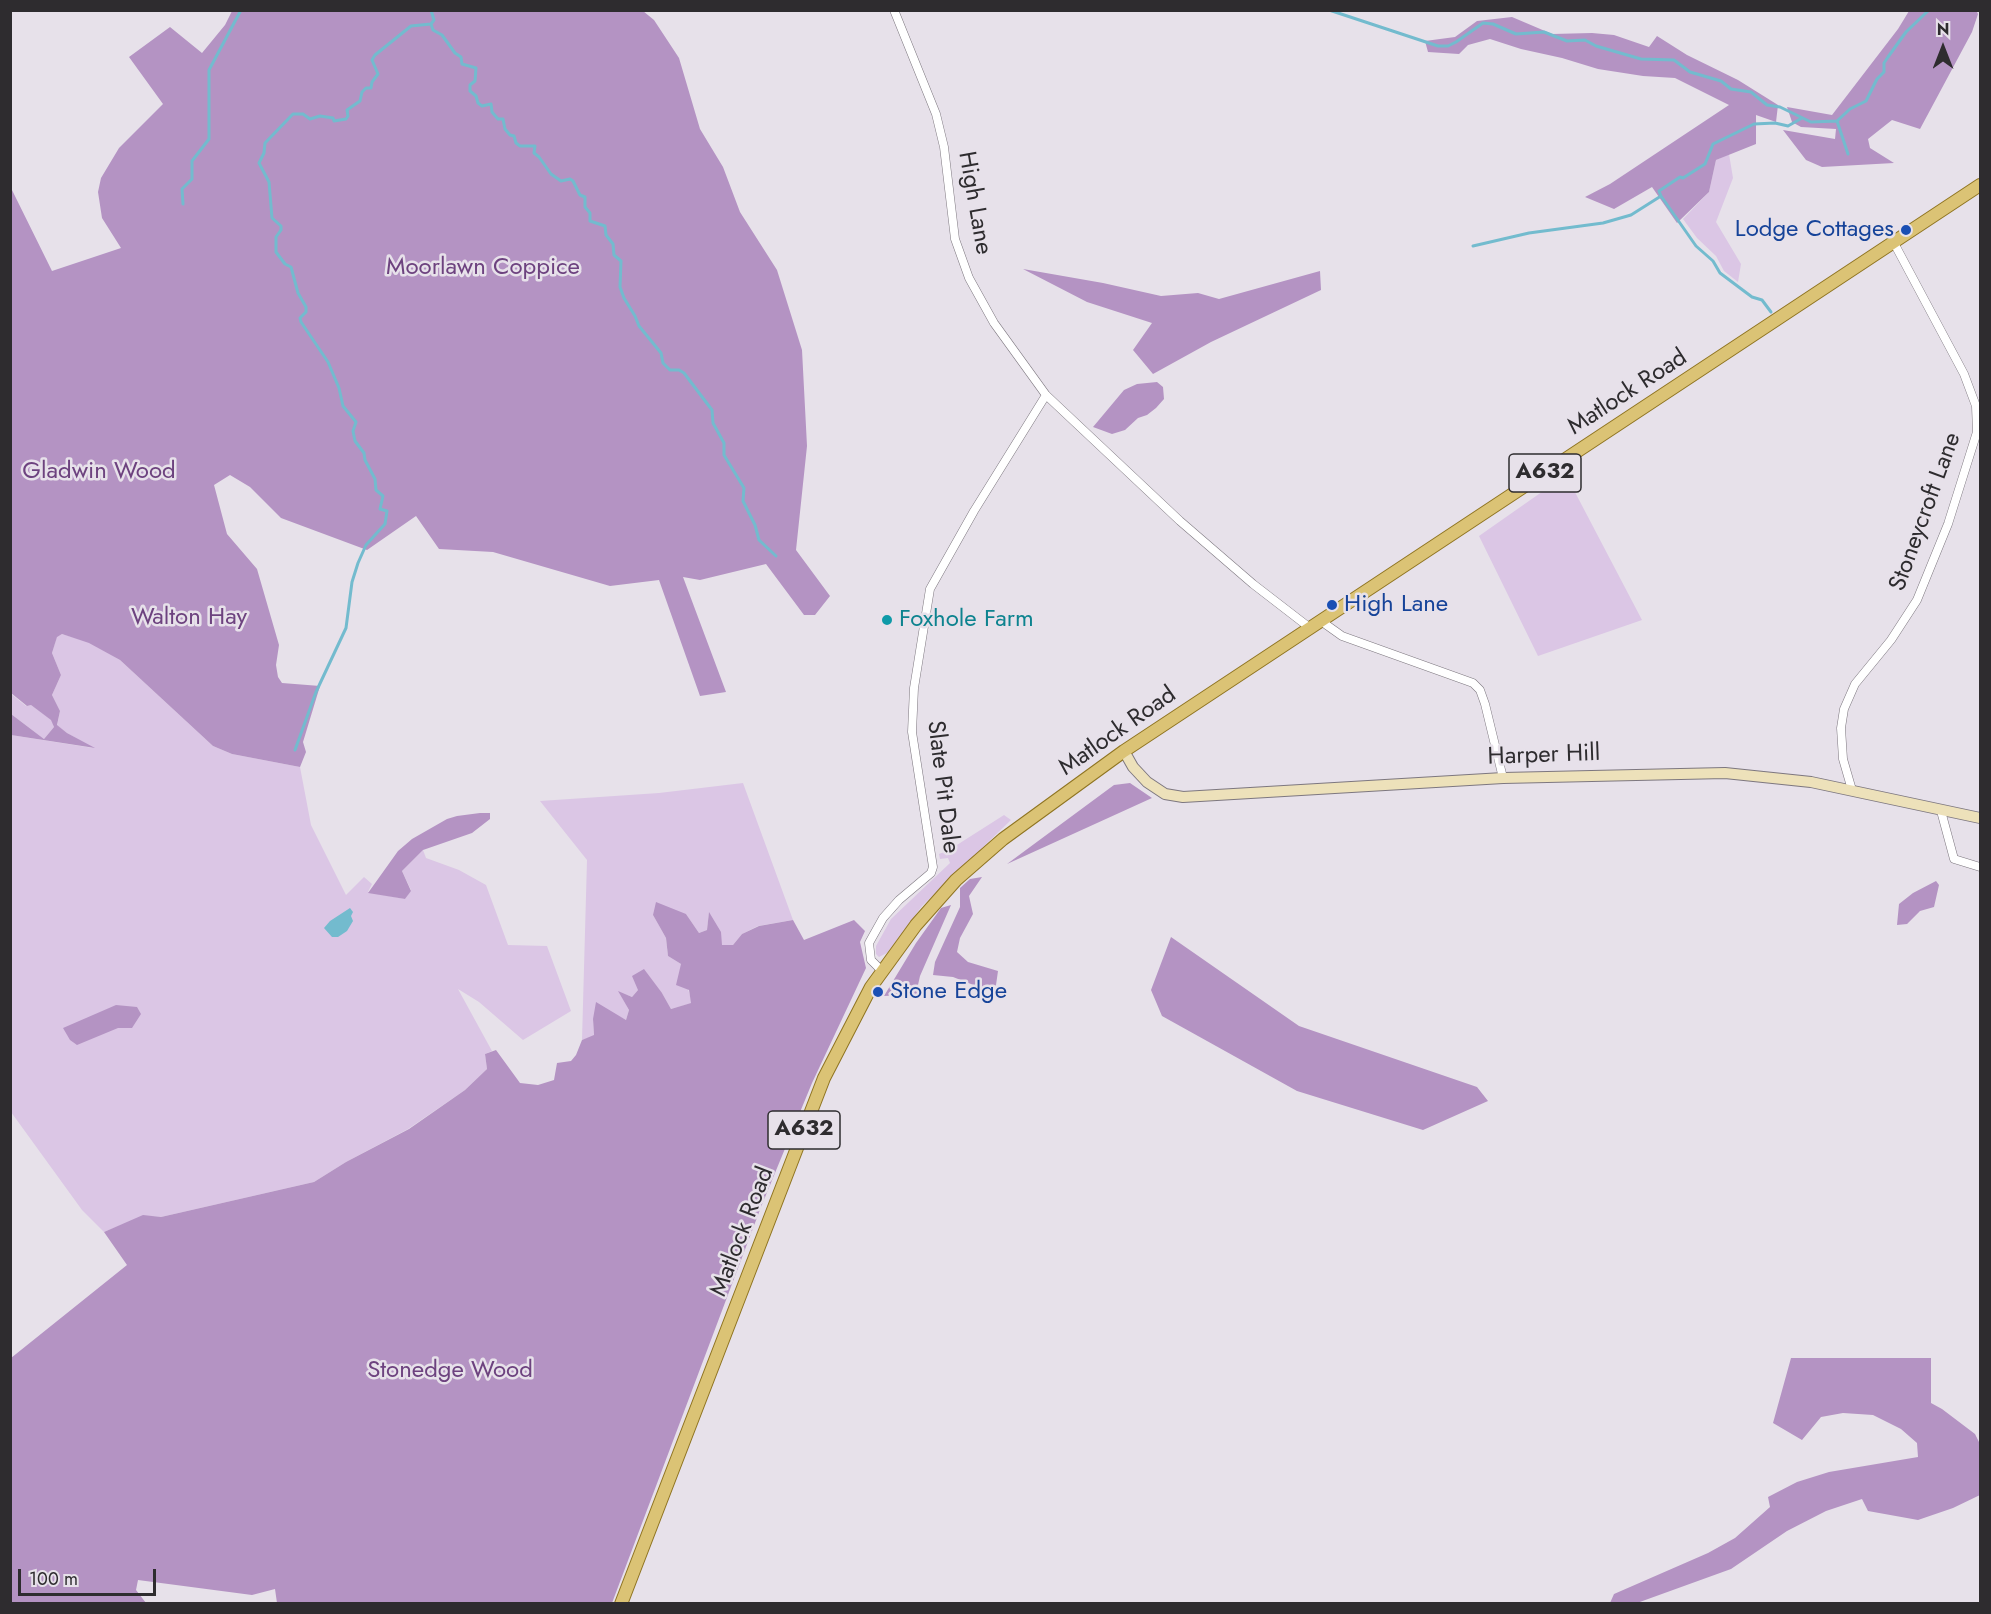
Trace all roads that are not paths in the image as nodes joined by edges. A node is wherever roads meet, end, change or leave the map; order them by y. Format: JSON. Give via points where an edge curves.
{"nodes":[{"id":1,"x":894,"y":10,"type":"edge"},
{"id":2,"x":1980,"y":185,"type":"edge"},
{"id":3,"x":1894,"y":243,"type":"junction"},
{"id":4,"x":1046,"y":395,"type":"junction"},
{"id":5,"x":1316,"y":624,"type":"junction"},
{"id":6,"x":1124,"y":751,"type":"junction"},
{"id":7,"x":1503,"y":778,"type":"junction"},
{"id":8,"x":1852,"y":790,"type":"junction"},
{"id":9,"x":1941,"y":811,"type":"junction"},
{"id":10,"x":1980,"y":818,"type":"edge"},
{"id":11,"x":1980,"y":867,"type":"edge"},
{"id":12,"x":882,"y":971,"type":"junction"},
{"id":13,"x":621,"y":1604,"type":"edge"}],
"edges":[{"from":1,"to":4,"type":"street","name":"High Lane","via":[[936,114],[955,239],[969,278],[994,323]]},
{"from":2,"to":3,"type":"main road","name":"Matlock Road","number":"A632"},
{"from":3,"to":5,"type":"main road","name":"Matlock Road","number":"A632"},
{"from":3,"to":8,"type":"street","name":"Stoneycroft Lane","via":[[1964,374],[1976,406],[1977,432],[1948,524],[1917,600],[1856,684],[1844,709],[1843,759]]},
{"from":4,"to":5,"type":"street","name":"High Lane","via":[[1253,584]]},
{"from":4,"to":12,"type":"street","name":"Slate Pit Dale","via":[[930,589],[914,688],[912,732],[933,867],[883,918],[869,943],[871,960]]},
{"from":5,"to":6,"type":"main road","name":"Matlock Road","number":"A632"},
{"from":5,"to":7,"type":"street","name":"High Lane","via":[[1473,683],[1485,704]]},
{"from":6,"to":7,"type":"street","name":"Harper Hill","via":[[1147,782],[1164,794],[1183,797]]},
{"from":6,"to":12,"type":"main road","name":"Matlock Road","number":"A632","via":[[1003,839],[956,880]]},
{"from":7,"to":8,"type":"street","name":"Harper Hill","via":[[1725,773]]},
{"from":8,"to":9,"type":"street","name":"Harper Hill"},
{"from":9,"to":10,"type":"street","name":"Harper Hill"},
{"from":9,"to":11,"type":"street","via":[[1954,859]]},
{"from":12,"to":13,"type":"main road","name":"Matlock Road","number":"A632","via":[[824,1078]]}]}
